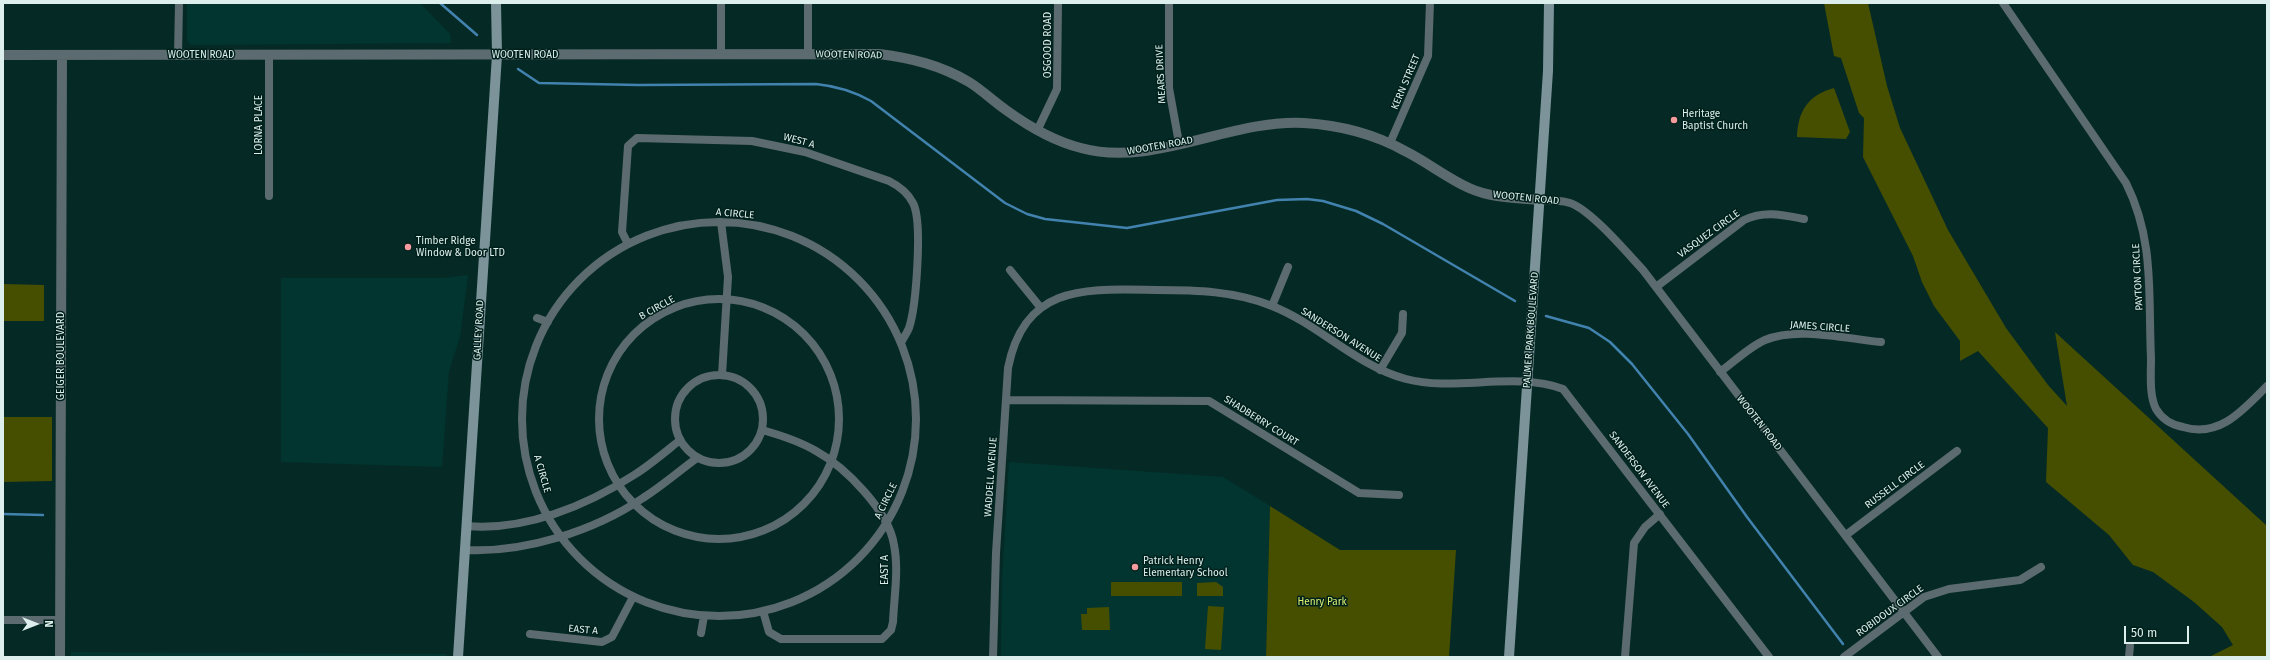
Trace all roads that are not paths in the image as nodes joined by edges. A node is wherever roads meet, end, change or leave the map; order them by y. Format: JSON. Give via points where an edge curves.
{"nodes":[{"id":1,"x":179,"y":3,"type":"edge"},
{"id":2,"x":496,"y":3,"type":"edge"},
{"id":3,"x":721,"y":3,"type":"edge"},
{"id":4,"x":808,"y":3,"type":"edge"},
{"id":5,"x":1058,"y":3,"type":"edge"},
{"id":6,"x":1169,"y":3,"type":"edge"},
{"id":7,"x":1430,"y":3,"type":"edge"},
{"id":8,"x":1549,"y":3,"type":"edge"},
{"id":9,"x":2003,"y":3,"type":"edge"},
{"id":10,"x":808,"y":54,"type":"junction"},
{"id":11,"x":3,"y":55,"type":"edge"},
{"id":12,"x":62,"y":55,"type":"junction"},
{"id":13,"x":178,"y":55,"type":"junction"},
{"id":14,"x":269,"y":55,"type":"junction"},
{"id":15,"x":497,"y":55,"type":"junction"},
{"id":16,"x":721,"y":55,"type":"junction"},
{"id":17,"x":1037,"y":131,"type":"junction"},
{"id":18,"x":1179,"y":143,"type":"junction"},
{"id":19,"x":1390,"y":143,"type":"junction"},
{"id":20,"x":269,"y":196,"type":"dead end"},
{"id":21,"x":1539,"y":200,"type":"junction"},
{"id":22,"x":1804,"y":219,"type":"dead end"},
{"id":23,"x":721,"y":222,"type":"junction"},
{"id":24,"x":628,"y":244,"type":"junction"},
{"id":25,"x":1288,"y":267,"type":"dead end"},
{"id":26,"x":1010,"y":270,"type":"dead end"},
{"id":27,"x":1656,"y":287,"type":"junction"},
{"id":28,"x":728,"y":299,"type":"junction"},
{"id":29,"x":1272,"y":306,"type":"junction"},
{"id":30,"x":1041,"y":308,"type":"junction"},
{"id":31,"x":1403,"y":314,"type":"dead end"},
{"id":32,"x":537,"y":318,"type":"dead end"},
{"id":33,"x":548,"y":322,"type":"junction"},
{"id":34,"x":902,"y":342,"type":"junction"},
{"id":35,"x":1881,"y":342,"type":"dead end"},
{"id":36,"x":1380,"y":370,"type":"junction"},
{"id":37,"x":1720,"y":372,"type":"junction"},
{"id":38,"x":722,"y":375,"type":"junction"},
{"id":39,"x":1527,"y":383,"type":"junction"},
{"id":40,"x":2267,"y":386,"type":"edge"},
{"id":41,"x":1006,"y":400,"type":"junction"},
{"id":42,"x":762,"y":430,"type":"junction"},
{"id":43,"x":680,"y":440,"type":"junction"},
{"id":44,"x":1957,"y":452,"type":"dead end"},
{"id":45,"x":697,"y":458,"type":"junction"},
{"id":46,"x":832,"y":461,"type":"junction"},
{"id":47,"x":618,"y":485,"type":"junction"},
{"id":48,"x":1399,"y":495,"type":"dead end"},
{"id":49,"x":634,"y":504,"type":"junction"},
{"id":50,"x":1660,"y":514,"type":"junction"},
{"id":51,"x":546,"y":515,"type":"junction"},
{"id":52,"x":887,"y":522,"type":"junction"},
{"id":53,"x":467,"y":526,"type":"junction"},
{"id":54,"x":1846,"y":535,"type":"junction"},
{"id":55,"x":560,"y":536,"type":"junction"},
{"id":56,"x":465,"y":550,"type":"junction"},
{"id":57,"x":2041,"y":567,"type":"dead end"},
{"id":58,"x":633,"y":597,"type":"junction"},
{"id":59,"x":763,"y":611,"type":"junction"},
{"id":60,"x":1903,"y":612,"type":"junction"},
{"id":61,"x":704,"y":616,"type":"junction"},
{"id":62,"x":3,"y":620,"type":"edge"},
{"id":63,"x":60,"y":620,"type":"junction"},
{"id":64,"x":701,"y":633,"type":"dead end"},
{"id":65,"x":530,"y":634,"type":"dead end"},
{"id":66,"x":2130,"y":646,"type":"dead end"},
{"id":67,"x":60,"y":657,"type":"edge"},
{"id":68,"x":458,"y":657,"type":"edge"},
{"id":69,"x":993,"y":657,"type":"edge"},
{"id":70,"x":1509,"y":657,"type":"edge"},
{"id":71,"x":1625,"y":657,"type":"edge"},
{"id":72,"x":1768,"y":657,"type":"edge"},
{"id":73,"x":1844,"y":657,"type":"edge"},
{"id":74,"x":1938,"y":657,"type":"edge"},
{"id":75,"x":2130,"y":657,"type":"edge"}],
"edges":[{"from":1,"to":13,"type":"street"},
{"from":2,"to":15,"type":"main road","name":"GALLEY ROAD"},
{"from":3,"to":16,"type":"street"},
{"from":4,"to":10,"type":"street"},
{"from":5,"to":17,"type":"street","name":"OSGOOD ROAD","via":[[1057,89]]},
{"from":6,"to":18,"type":"street","name":"MEARS DRIVE","via":[[1169,88]]},
{"from":7,"to":19,"type":"street","name":"KERN STREET","via":[[1428,56]]},
{"from":8,"to":21,"type":"main road","name":"PALMER PARK BOULEVARD","via":[[1548,71]]},
{"from":9,"to":40,"type":"street","name":"PAYTON CIRCLE","via":[[2133,196],[2145,235],[2149,261],[2151,374],[2156,409],[2169,423],[2204,430],[2216,428],[2238,415]]},
{"from":10,"to":16,"type":"street","name":"WOOTEN ROAD"},
{"from":10,"to":17,"type":"street","name":"WOOTEN ROAD","via":[[884,55],[936,65],[970,83]]},
{"from":11,"to":12,"type":"street","name":"WOOTEN ROAD"},
{"from":12,"to":13,"type":"street","name":"WOOTEN ROAD"},
{"from":12,"to":63,"type":"street","name":"GEIGER BOULEVARD"},
{"from":13,"to":14,"type":"street","name":"WOOTEN ROAD"},
{"from":14,"to":15,"type":"street","name":"WOOTEN ROAD"},
{"from":14,"to":20,"type":"street","name":"LORNA PLACE"},
{"from":15,"to":16,"type":"street","name":"WOOTEN ROAD"},
{"from":15,"to":53,"type":"main road","name":"GALLEY ROAD"},
{"from":17,"to":18,"type":"street","name":"WOOTEN ROAD","via":[[1081,148],[1104,152],[1124,153]]},
{"from":18,"to":19,"type":"street","name":"WOOTEN ROAD","via":[[1263,126],[1301,123],[1342,128]]},
{"from":19,"to":21,"type":"street","name":"WOOTEN ROAD","via":[[1469,188],[1499,196]]},
{"from":21,"to":27,"type":"street","name":"WOOTEN ROAD","via":[[1569,203],[1584,211],[1626,251]]},
{"from":21,"to":39,"type":"main road","name":"PALMER PARK BOULEVARD"},
{"from":22,"to":27,"type":"street","name":"VASQUEZ CIRCLE","via":[[1773,213],[1749,218],[1736,225]]},
{"from":23,"to":24,"type":"street","name":"A CIRCLE","via":[[670,228]]},
{"from":23,"to":28,"type":"street","via":[[727,254]]},
{"from":23,"to":34,"type":"street","name":"A CIRCLE","via":[[782,232],[807,242],[832,257],[871,293],[888,316]]},
{"from":24,"to":33,"type":"street","name":"A CIRCLE","via":[[578,281]]},
{"from":24,"to":34,"type":"street","name":"WEST A","via":[[622,232],[628,146],[637,138],[737,140],[760,143],[805,152],[889,181],[898,186],[914,204],[918,223],[913,306],[909,328]]},
{"from":25,"to":29,"type":"street"},
{"from":26,"to":30,"type":"street"},
{"from":27,"to":37,"type":"street","name":"WOOTEN ROAD"},
{"from":28,"to":38,"type":"street"},
{"from":28,"to":46,"type":"street","name":"B CIRCLE","via":[[762,307],[784,318],[803,333],[818,352],[831,377],[838,402],[838,437]]},
{"from":28,"to":47,"type":"street","name":"B CIRCLE","via":[[687,304],[658,317],[634,336],[617,359],[604,386],[600,424],[604,452]]},
{"from":29,"to":30,"type":"street","name":"SANDERSON AVENUE","via":[[1206,290],[1104,289],[1069,294]]},
{"from":29,"to":36,"type":"street","name":"SANDERSON AVENUE"},
{"from":30,"to":41,"type":"street","name":"WADDELL AVENUE","via":[[1026,323],[1014,344],[1008,368]]},
{"from":31,"to":36,"type":"street","via":[[1402,333]]},
{"from":32,"to":33,"type":"street"},
{"from":33,"to":51,"type":"street","name":"A CIRCLE","via":[[527,374],[522,415],[523,441],[528,465]]},
{"from":34,"to":52,"type":"street","name":"A CIRCLE","via":[[915,392],[915,440],[906,480]]},
{"from":35,"to":37,"type":"street","name":"JAMES CIRCLE","via":[[1802,334],[1782,335],[1764,341]]},
{"from":36,"to":39,"type":"street","name":"SANDERSON AVENUE","via":[[1417,382]]},
{"from":37,"to":54,"type":"street","name":"WOOTEN ROAD"},
{"from":38,"to":42,"type":"street","via":[[741,381],[756,396],[762,411]]},
{"from":38,"to":43,"type":"street","via":[[694,382],[680,398],[675,418]]},
{"from":39,"to":50,"type":"street","name":"SANDERSON AVENUE","via":[[1554,386],[1568,394]]},
{"from":39,"to":70,"type":"main road","name":"PALMER PARK BOULEVARD"},
{"from":41,"to":48,"type":"street","name":"SHADBERRY COURT","via":[[1209,402],[1359,493]]},
{"from":41,"to":69,"type":"street","name":"WADDELL AVENUE","via":[[996,552]]},
{"from":42,"to":45,"type":"street","via":[[755,445],[738,460],[721,464]]},
{"from":42,"to":46,"type":"street","name":"EAST A","via":[[797,442]]},
{"from":43,"to":45,"type":"street"},
{"from":43,"to":47,"type":"street","via":[[649,465]]},
{"from":44,"to":54,"type":"street","name":"RUSSELL CIRCLE"},
{"from":45,"to":49,"type":"street"},
{"from":46,"to":49,"type":"street","name":"B CIRCLE","via":[[820,483],[802,506],[772,527],[744,536],[713,538],[689,535],[661,524]]},
{"from":46,"to":52,"type":"street","name":"EAST A","via":[[859,487]]},
{"from":47,"to":49,"type":"street","name":"B CIRCLE"},
{"from":47,"to":51,"type":"street"},
{"from":49,"to":55,"type":"street","via":[[596,523]]},
{"from":50,"to":71,"type":"street","via":[[1645,527],[1634,543]]},
{"from":50,"to":72,"type":"street","name":"SANDERSON AVENUE"},
{"from":51,"to":53,"type":"street","via":[[501,526]]},
{"from":51,"to":55,"type":"street","name":"A CIRCLE"},
{"from":52,"to":59,"type":"street","name":"A CIRCLE","via":[[873,543],[837,576],[806,595]]},
{"from":52,"to":59,"type":"street","name":"EAST A","via":[[894,545],[896,568],[893,622],[891,630],[882,639],[781,639],[769,632]]},
{"from":53,"to":56,"type":"main road","name":"GALLEY ROAD"},
{"from":54,"to":60,"type":"street","name":"WOOTEN ROAD"},
{"from":55,"to":56,"type":"street","via":[[504,550]]},
{"from":55,"to":58,"type":"street","name":"A CIRCLE","via":[[593,570]]},
{"from":56,"to":68,"type":"main road","name":"GALLEY ROAD"},
{"from":57,"to":60,"type":"street","name":"ROBIDOUX CIRCLE","via":[[2020,580],[1932,593]]},
{"from":58,"to":61,"type":"street","name":"A CIRCLE","via":[[667,609]]},
{"from":58,"to":65,"type":"street","name":"EAST A","via":[[609,640]]},
{"from":59,"to":61,"type":"street","name":"A CIRCLE","via":[[731,616]]},
{"from":60,"to":73,"type":"street","name":"ROBIDOUX CIRCLE"},
{"from":60,"to":74,"type":"street","name":"WOOTEN ROAD"},
{"from":61,"to":64,"type":"street"},
{"from":62,"to":63,"type":"street"},
{"from":63,"to":67,"type":"street","name":"GEIGER BOULEVARD"},
{"from":66,"to":75,"type":"street"}]}
